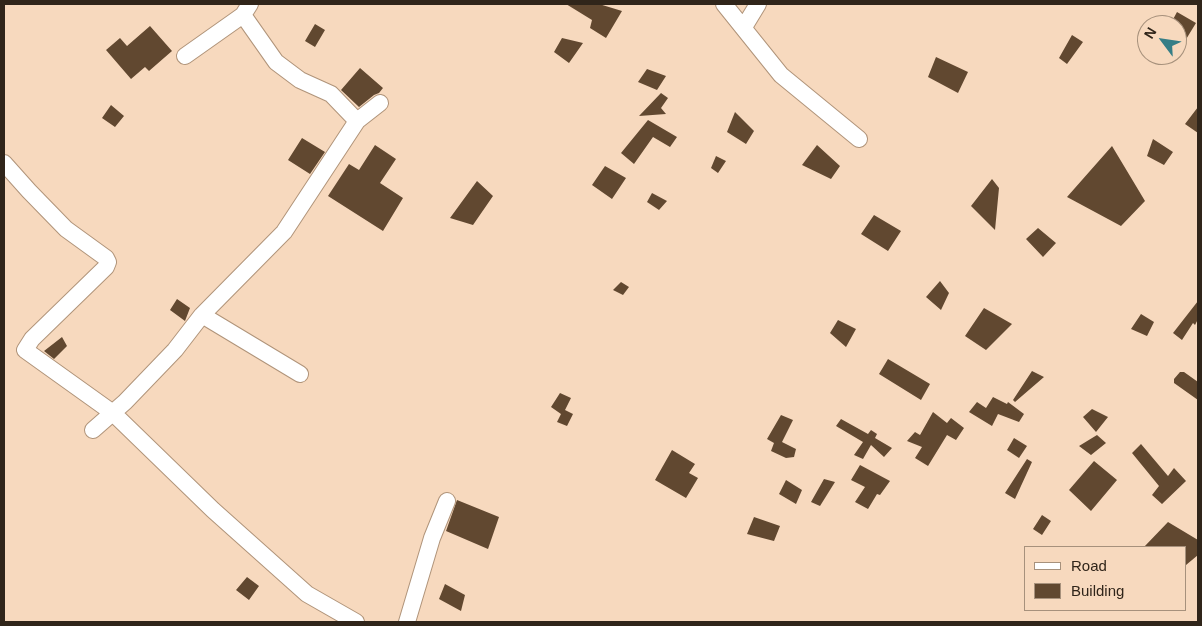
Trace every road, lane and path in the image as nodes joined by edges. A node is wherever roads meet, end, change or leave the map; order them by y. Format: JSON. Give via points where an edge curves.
{"nodes":[{"id":1,"x":724,"y":4,"type":"edge"},
{"id":2,"x":758,"y":4,"type":"edge"},
{"id":3,"x":246,"y":9,"type":"edge"},
{"id":4,"x":744,"y":27,"type":"junction"},
{"id":5,"x":185,"y":56,"type":"dead end"},
{"id":6,"x":380,"y":103,"type":"dead end"},
{"id":7,"x":357,"y":121,"type":"junction"},
{"id":8,"x":859,"y":139,"type":"dead end"},
{"id":9,"x":4,"y":163,"type":"edge"},
{"id":10,"x":202,"y":315,"type":"junction"},
{"id":11,"x":300,"y":374,"type":"dead end"},
{"id":12,"x":113,"y":413,"type":"junction"},
{"id":13,"x":93,"y":430,"type":"dead end"},
{"id":14,"x":447,"y":501,"type":"dead end"},
{"id":15,"x":356,"y":622,"type":"edge"},
{"id":16,"x":407,"y":622,"type":"edge"}],
"edges":[{"from":1,"to":4,"type":"street"},
{"from":2,"to":4,"type":"street"},
{"from":3,"to":5,"type":"street"},
{"from":3,"to":7,"type":"street","via":[[276,62],[300,80],[331,94]]},
{"from":4,"to":8,"type":"street","via":[[781,75]]},
{"from":6,"to":7,"type":"street"},
{"from":7,"to":10,"type":"street","via":[[284,232]]},
{"from":9,"to":12,"type":"street","via":[[66,229],[108,262],[25,350]]},
{"from":10,"to":11,"type":"street"},
{"from":10,"to":12,"type":"street","via":[[175,350]]},
{"from":12,"to":13,"type":"street"},
{"from":12,"to":15,"type":"street","via":[[219,516],[307,594]]},
{"from":14,"to":16,"type":"street","via":[[432,538]]}]}
